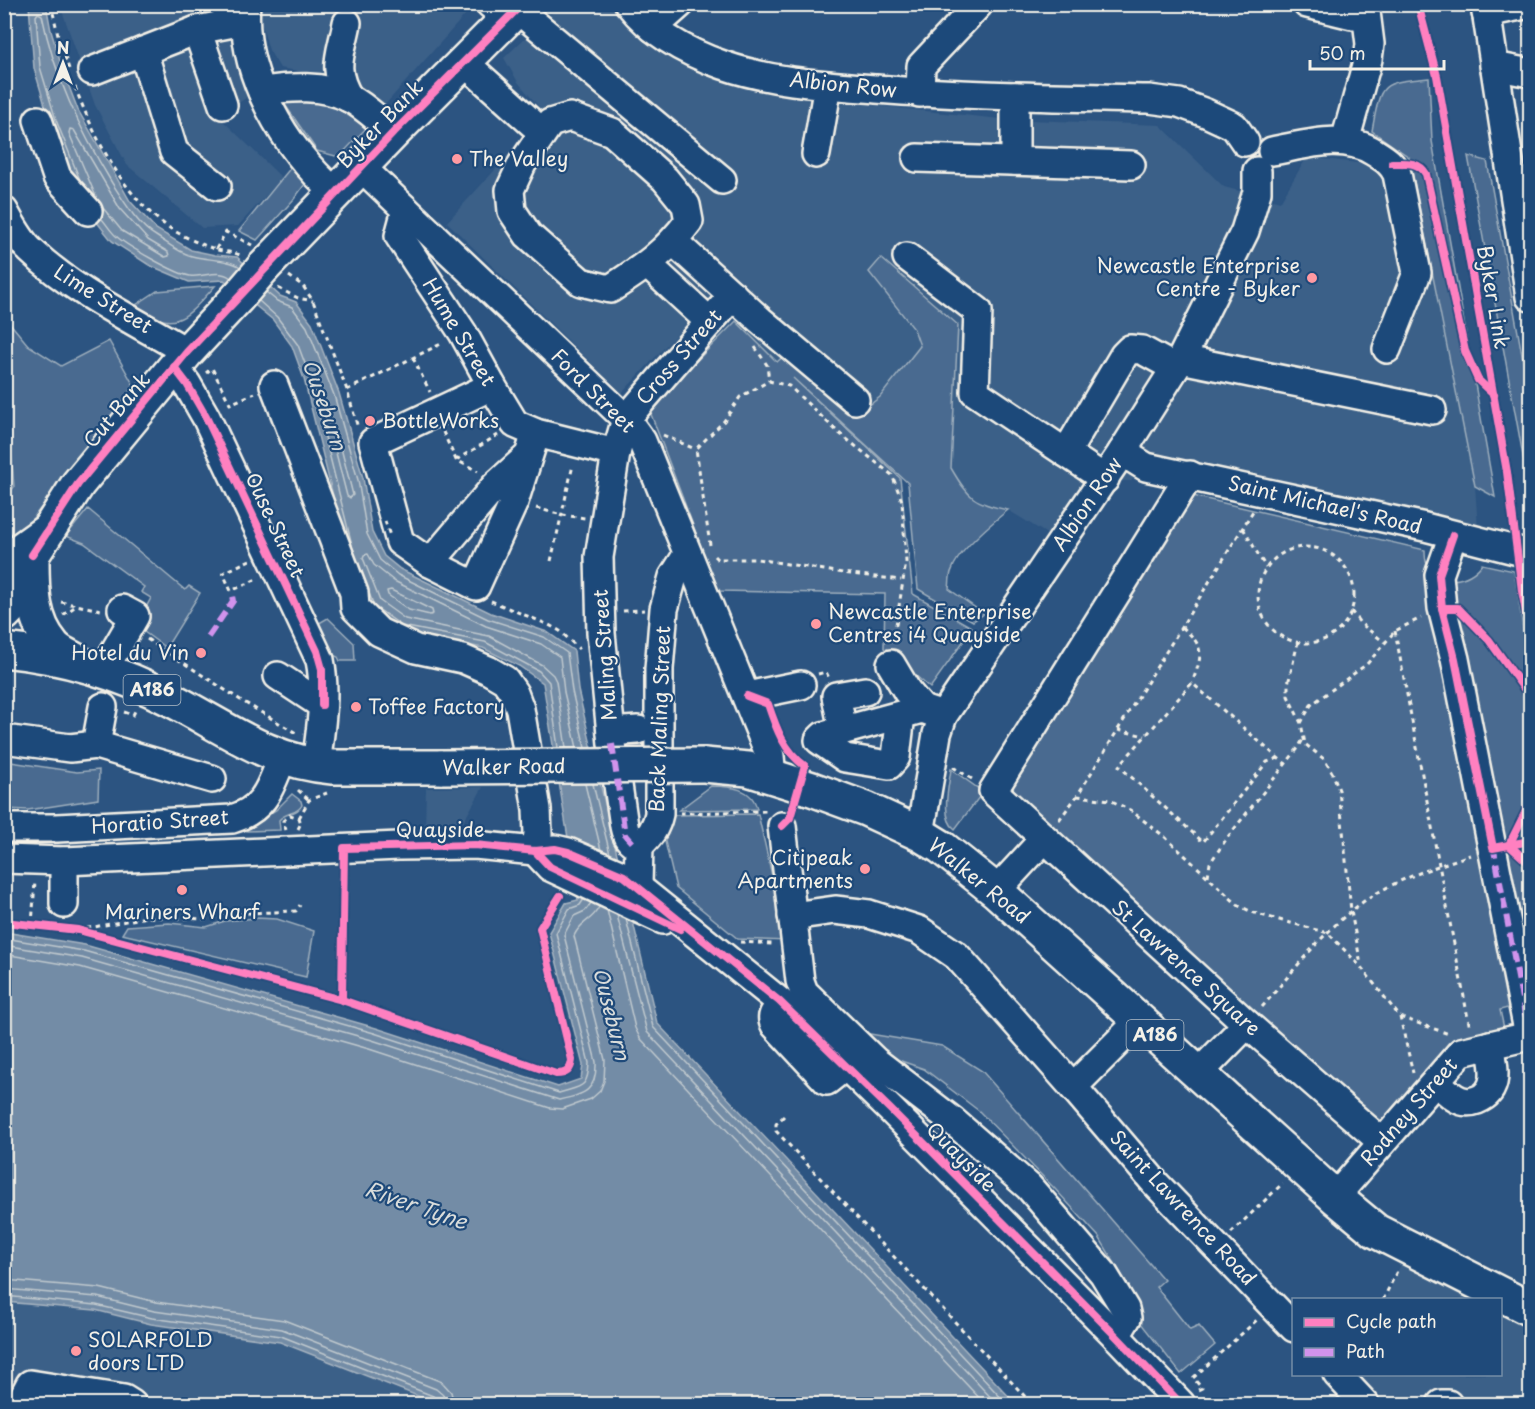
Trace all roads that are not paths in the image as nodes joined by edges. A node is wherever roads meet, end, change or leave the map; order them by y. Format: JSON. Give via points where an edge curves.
{"nodes":[{"id":1,"x":629,"y":4,"type":"edge"},
{"id":2,"x":680,"y":4,"type":"edge"},
{"id":3,"x":1307,"y":4,"type":"edge"},
{"id":4,"x":1530,"y":4,"type":"edge"},
{"id":5,"x":970,"y":8,"type":"edge"},
{"id":6,"x":1485,"y":8,"type":"edge"},
{"id":7,"x":509,"y":9,"type":"edge"},
{"id":8,"x":1365,"y":10,"type":"edge"},
{"id":9,"x":245,"y":13,"type":"edge"},
{"id":10,"x":347,"y":23,"type":"dead end"},
{"id":11,"x":653,"y":28,"type":"junction"},
{"id":12,"x":197,"y":30,"type":"junction"},
{"id":13,"x":143,"y":51,"type":"junction"},
{"id":14,"x":464,"y":62,"type":"junction"},
{"id":15,"x":1494,"y":66,"type":"junction"},
{"id":16,"x":78,"y":73,"type":"road end"},
{"id":17,"x":1530,"y":73,"type":"edge"},
{"id":18,"x":828,"y":86,"type":"junction"},
{"id":19,"x":262,"y":91,"type":"junction"},
{"id":20,"x":920,"y":93,"type":"junction"},
{"id":21,"x":1015,"y":96,"type":"junction"},
{"id":22,"x":349,"y":98,"type":"junction"},
{"id":23,"x":223,"y":105,"type":"dead end"},
{"id":24,"x":38,"y":120,"type":"dead end"},
{"id":25,"x":533,"y":124,"type":"dead end"},
{"id":26,"x":393,"y":132,"type":"junction"},
{"id":27,"x":1346,"y":141,"type":"junction"},
{"id":28,"x":816,"y":154,"type":"dead end"},
{"id":29,"x":917,"y":158,"type":"dead end"},
{"id":30,"x":1015,"y":161,"type":"junction"},
{"id":31,"x":1264,"y":161,"type":"junction"},
{"id":32,"x":1131,"y":165,"type":"dead end"},
{"id":33,"x":362,"y":167,"type":"junction"},
{"id":34,"x":722,"y":180,"type":"dead end"},
{"id":35,"x":217,"y":186,"type":"dead end"},
{"id":36,"x":336,"y":194,"type":"junction"},
{"id":37,"x":406,"y":210,"type":"junction"},
{"id":38,"x":4,"y":211,"type":"edge"},
{"id":39,"x":88,"y":211,"type":"dead end"},
{"id":40,"x":1526,"y":234,"type":"edge"},
{"id":41,"x":674,"y":242,"type":"junction"},
{"id":42,"x":907,"y":257,"type":"dead end"},
{"id":43,"x":648,"y":265,"type":"junction"},
{"id":44,"x":728,"y":290,"type":"junction"},
{"id":45,"x":239,"y":296,"type":"joint"},
{"id":46,"x":1530,"y":297,"type":"edge"},
{"id":47,"x":704,"y":316,"type":"junction"},
{"id":48,"x":1387,"y":350,"type":"dead end"},
{"id":49,"x":181,"y":359,"type":"junction"},
{"id":50,"x":1178,"y":364,"type":"junction"},
{"id":51,"x":492,"y":386,"type":"junction"},
{"id":52,"x":267,"y":388,"type":"road end"},
{"id":53,"x":855,"y":400,"type":"dead end"},
{"id":54,"x":1432,"y":410,"type":"dead end"},
{"id":55,"x":626,"y":418,"type":"junction"},
{"id":56,"x":526,"y":438,"type":"junction"},
{"id":57,"x":1122,"y":452,"type":"junction"},
{"id":58,"x":616,"y":453,"type":"junction"},
{"id":59,"x":1066,"y":453,"type":"junction"},
{"id":60,"x":1190,"y":475,"type":"junction"},
{"id":61,"x":1104,"y":479,"type":"junction"},
{"id":62,"x":1463,"y":537,"type":"junction"},
{"id":63,"x":1530,"y":554,"type":"edge"},
{"id":64,"x":687,"y":555,"type":"junction"},
{"id":65,"x":18,"y":556,"type":"edge"},
{"id":66,"x":430,"y":563,"type":"junction"},
{"id":67,"x":122,"y":609,"type":"dead end"},
{"id":68,"x":17,"y":630,"type":"edge"},
{"id":69,"x":891,"y":664,"type":"road end"},
{"id":70,"x":93,"y":667,"type":"junction"},
{"id":71,"x":278,"y":676,"type":"dead end"},
{"id":72,"x":801,"y":682,"type":"dead end"},
{"id":73,"x":865,"y":692,"type":"dead end"},
{"id":74,"x":747,"y":696,"type":"junction"},
{"id":75,"x":322,"y":705,"type":"junction"},
{"id":76,"x":104,"y":706,"type":"dead end"},
{"id":77,"x":922,"y":714,"type":"junction"},
{"id":78,"x":638,"y":730,"type":"dead end"},
{"id":79,"x":843,"y":730,"type":"junction"},
{"id":80,"x":612,"y":738,"type":"junction"},
{"id":81,"x":4,"y":739,"type":"edge"},
{"id":82,"x":96,"y":745,"type":"junction"},
{"id":83,"x":276,"y":756,"type":"junction"},
{"id":84,"x":772,"y":777,"type":"junction"},
{"id":85,"x":307,"y":778,"type":"junction"},
{"id":86,"x":212,"y":779,"type":"dead end"},
{"id":87,"x":776,"y":818,"type":"road end"},
{"id":88,"x":4,"y":828,"type":"edge"},
{"id":89,"x":920,"y":834,"type":"junction"},
{"id":90,"x":1044,"y":839,"type":"junction"},
{"id":91,"x":636,"y":844,"type":"junction"},
{"id":92,"x":536,"y":851,"type":"junction"},
{"id":93,"x":5,"y":861,"type":"edge"},
{"id":94,"x":64,"y":861,"type":"junction"},
{"id":95,"x":631,"y":888,"type":"junction"},
{"id":96,"x":996,"y":891,"type":"junction"},
{"id":97,"x":65,"y":916,"type":"road end"},
{"id":98,"x":792,"y":916,"type":"junction"},
{"id":99,"x":1139,"y":1021,"type":"junction"},
{"id":100,"x":1247,"y":1024,"type":"junction"},
{"id":101,"x":1529,"y":1036,"type":"edge"},
{"id":102,"x":1475,"y":1049,"type":"junction"},
{"id":103,"x":1198,"y":1073,"type":"junction"},
{"id":104,"x":1073,"y":1087,"type":"junction"},
{"id":105,"x":1427,"y":1091,"type":"junction"},
{"id":106,"x":1382,"y":1142,"type":"junction"},
{"id":107,"x":1335,"y":1197,"type":"junction"},
{"id":108,"x":1530,"y":1309,"type":"edge"},
{"id":109,"x":1292,"y":1327,"type":"edge"},
{"id":110,"x":1116,"y":1336,"type":"junction"},
{"id":111,"x":1339,"y":1376,"type":"edge"},
{"id":112,"x":1185,"y":1393,"type":"edge"},
{"id":113,"x":13,"y":1400,"type":"edge"},
{"id":114,"x":48,"y":1404,"type":"edge"},
{"id":115,"x":132,"y":1404,"type":"edge"},
{"id":116,"x":1365,"y":1404,"type":"edge"},
{"id":117,"x":1441,"y":1404,"type":"edge"},
{"id":118,"x":1448,"y":1404,"type":"edge"}],
"edges":[{"from":1,"to":11,"type":"street","name":"Albion Row"},
{"from":2,"to":11,"type":"street"},
{"from":3,"to":8,"type":"street","via":[[1352,15]]},
{"from":4,"to":6,"type":"street"},
{"from":5,"to":20,"type":"street","via":[[921,66]]},
{"from":6,"to":15,"type":"street"},
{"from":7,"to":14,"type":"main road","name":"Byker Bank"},
{"from":7,"to":34,"type":"street"},
{"from":8,"to":27,"type":"street","via":[[1368,59]]},
{"from":9,"to":12,"type":"street"},
{"from":9,"to":19,"type":"street","via":[[247,42]]},
{"from":10,"to":22,"type":"street","via":[[338,70]]},
{"from":11,"to":18,"type":"street","name":"Albion Row","via":[[679,46],[723,65]]},
{"from":12,"to":13,"type":"street"},
{"from":12,"to":23,"type":"street"},
{"from":13,"to":16,"type":"street"},
{"from":13,"to":35,"type":"street","via":[[174,152]]},
{"from":14,"to":25,"type":"street"},
{"from":14,"to":26,"type":"main road","name":"Byker Bank"},
{"from":15,"to":17,"type":"street"},
{"from":15,"to":40,"type":"street"},
{"from":18,"to":20,"type":"street","name":"Albion Row"},
{"from":18,"to":28,"type":"street"},
{"from":19,"to":22,"type":"street","via":[[303,87]]},
{"from":19,"to":36,"type":"street","via":[[275,120],[294,147]]},
{"from":20,"to":21,"type":"street","name":"Albion Row"},
{"from":21,"to":30,"type":"street"},
{"from":21,"to":31,"type":"street","name":"Albion Row","via":[[1179,103],[1234,126],[1245,142],[1240,160],[1247,168]]},
{"from":22,"to":26,"type":"street"},
{"from":24,"to":39,"type":"street","via":[[57,177]]},
{"from":26,"to":33,"type":"main road","name":"Byker Bank"},
{"from":27,"to":31,"type":"street","via":[[1328,141]]},
{"from":27,"to":48,"type":"street","via":[[1392,163],[1398,174],[1417,273]]},
{"from":29,"to":30,"type":"street"},
{"from":30,"to":32,"type":"street"},
{"from":31,"to":50,"type":"street","name":"Albion Row","via":[[1245,231]]},
{"from":33,"to":36,"type":"main road","name":"Byker Bank"},
{"from":33,"to":37,"type":"street","name":"Ford Street"},
{"from":36,"to":45,"type":"main road","name":"Byker Bank","bridge":true},
{"from":37,"to":51,"type":"street","name":"Hume Street","via":[[399,236],[464,333]]},
{"from":37,"to":55,"type":"street","name":"Ford Street"},
{"from":38,"to":49,"type":"street","name":"Lime Street","via":[[30,249],[65,279]]},
{"from":40,"to":46,"type":"street"},
{"from":41,"to":43,"type":"street"},
{"from":41,"to":43,"type":"street","via":[[689,221],[687,205],[665,180],[612,132],[570,117],[550,123],[522,164],[510,190],[512,211],[528,235],[580,282],[610,289]]},
{"from":41,"to":44,"type":"street"},
{"from":42,"to":59,"type":"street","via":[[978,311],[975,392]]},
{"from":43,"to":47,"type":"street"},
{"from":44,"to":47,"type":"street","name":"Cross Street"},
{"from":44,"to":53,"type":"street"},
{"from":45,"to":49,"type":"main road","name":"Cut Bank"},
{"from":47,"to":55,"type":"street","name":"Cross Street"},
{"from":49,"to":65,"type":"main road","name":"Cut Bank","via":[[78,483],[49,526]]},
{"from":49,"to":75,"type":"street","name":"Ouse Street","via":[[187,384],[320,660]]},
{"from":50,"to":54,"type":"street"},
{"from":50,"to":57,"type":"street","name":"Albion Row"},
{"from":50,"to":59,"type":"street","via":[[1130,349]]},
{"from":51,"to":56,"type":"street","name":"Hume Street"},
{"from":51,"to":66,"type":"street","via":[[367,439],[400,542]]},
{"from":52,"to":92,"type":"street","via":[[354,593],[355,608],[379,632],[416,649],[463,659],[488,670],[505,680],[514,693],[537,809]]},
{"from":55,"to":58,"type":"street","name":"Maling Street"},
{"from":55,"to":64,"type":"street","name":"Ford Street","via":[[642,441]]},
{"from":56,"to":58,"type":"street","via":[[578,443]]},
{"from":56,"to":66,"type":"street","via":[[496,485]]},
{"from":56,"to":66,"type":"street","via":[[514,502],[476,586]]},
{"from":57,"to":60,"type":"street","name":"Saint Michael's Road","via":[[1146,467]]},
{"from":57,"to":61,"type":"street","name":"Albion Row"},
{"from":58,"to":80,"type":"street","name":"Maling Street","via":[[599,557],[601,633]]},
{"from":59,"to":61,"type":"street"},
{"from":60,"to":62,"type":"street","name":"Saint Michael's Road"},
{"from":60,"to":90,"type":"street","name":"St Lawrence Square","via":[[993,791]]},
{"from":61,"to":77,"type":"street","name":"Albion Row"},
{"from":62,"to":63,"type":"street","name":"Saint Michael's Road"},
{"from":62,"to":101,"type":"street","via":[[1439,575],[1442,608]]},
{"from":64,"to":74,"type":"street","name":"Ford Street"},
{"from":64,"to":91,"type":"street","name":"Back Maling Street","via":[[673,577],[664,609],[659,669],[659,814],[648,838]]},
{"from":65,"to":68,"type":"main road","name":"Cut Bank"},
{"from":67,"to":70,"type":"street","via":[[135,615]]},
{"from":68,"to":70,"type":"main road","number":"A186"},
{"from":69,"to":77,"type":"street"},
{"from":70,"to":83,"type":"main road","number":"A186","via":[[169,698]]},
{"from":71,"to":75,"type":"street"},
{"from":72,"to":74,"type":"street"},
{"from":73,"to":79,"type":"street","via":[[836,696]]},
{"from":74,"to":84,"type":"street","name":"Ford Street","via":[[770,756]]},
{"from":75,"to":85,"type":"street","name":"Ouse Street"},
{"from":76,"to":82,"type":"street"},
{"from":77,"to":79,"type":"street"},
{"from":77,"to":79,"type":"street","via":[[888,765],[845,758],[819,740]]},
{"from":77,"to":89,"type":"street","name":"Albion Row","via":[[938,734]]},
{"from":78,"to":80,"type":"street"},
{"from":80,"to":91,"type":"street","name":"Maling Street","via":[[625,835]]},
{"from":81,"to":82,"type":"street","via":[[70,747]]},
{"from":82,"to":86,"type":"street"},
{"from":83,"to":85,"type":"main road","name":"Walker Road","number":"A186"},
{"from":83,"to":88,"type":"street","name":"Horatio Street","via":[[267,794],[257,807],[232,819]]},
{"from":84,"to":85,"type":"main road","name":"Walker Road","number":"A186","bridge":true,"via":[[740,768],[704,765],[442,767]]},
{"from":84,"to":89,"type":"main road","name":"Walker Road","number":"A186","via":[[866,809]]},
{"from":87,"to":98,"type":"street"},
{"from":89,"to":96,"type":"main road","name":"Walker Road","number":"A186"},
{"from":90,"to":96,"type":"street"},
{"from":90,"to":100,"type":"street","name":"St Lawrence Square"},
{"from":91,"to":95,"type":"street","name":"Maling Street"},
{"from":92,"to":94,"type":"street","name":"Quayside","via":[[475,845],[399,846]]},
{"from":92,"to":95,"type":"street","name":"Quayside","via":[[555,849],[570,865]]},
{"from":93,"to":94,"type":"street","name":"Quayside"},
{"from":94,"to":97,"type":"street"},
{"from":95,"to":110,"type":"street","name":"Quayside","via":[[782,1004]]},
{"from":96,"to":99,"type":"main road","name":"Walker Road","number":"A186"},
{"from":98,"to":104,"type":"street","name":"Saint Lawrence Road","via":[[835,910],[869,915],[919,930],[957,956]]},
{"from":98,"to":110,"type":"street","via":[[804,992],[875,1061],[1029,1187],[1103,1272],[1125,1309],[1127,1318]]},
{"from":99,"to":103,"type":"main road","name":"Walker Road","number":"A186"},
{"from":99,"to":104,"type":"street"},
{"from":100,"to":103,"type":"street"},
{"from":100,"to":106,"type":"street","name":"St Lawrence Square"},
{"from":101,"to":102,"type":"street"},
{"from":102,"to":105,"type":"street","name":"Rodney Street"},
{"from":102,"to":105,"type":"street","via":[[1495,1074],[1489,1091],[1480,1099],[1468,1102]]},
{"from":103,"to":107,"type":"main road","name":"Walker Road","number":"A186"},
{"from":104,"to":109,"type":"street","name":"Saint Lawrence Road","via":[[1156,1184]]},
{"from":105,"to":106,"type":"street","name":"Rodney Street"},
{"from":106,"to":107,"type":"street","name":"Rodney Street"},
{"from":107,"to":108,"type":"main road","name":"Walker Road","number":"A186","via":[[1376,1231]]},
{"from":110,"to":112,"type":"street","name":"Quayside"},
{"from":111,"to":116,"type":"street"},
{"from":113,"to":114,"type":"street"},
{"from":113,"to":115,"type":"street","via":[[30,1384],[124,1399]]},
{"from":117,"to":118,"type":"street"}]}
